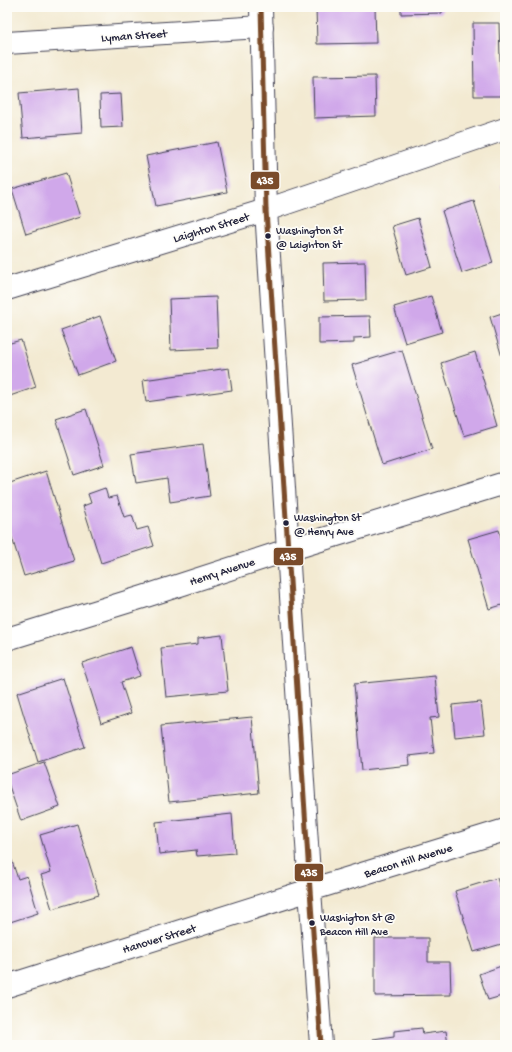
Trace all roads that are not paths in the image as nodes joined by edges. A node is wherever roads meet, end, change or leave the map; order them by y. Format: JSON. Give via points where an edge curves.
{"nodes":[{"id":1,"x":262,"y":17,"type":"edge"},
{"id":2,"x":7,"y":43,"type":"edge"},
{"id":3,"x":505,"y":129,"type":"edge"},
{"id":4,"x":266,"y":210,"type":"junction"},
{"id":5,"x":7,"y":289,"type":"edge"},
{"id":6,"x":505,"y":483,"type":"edge"},
{"id":7,"x":288,"y":550,"type":"junction"},
{"id":8,"x":7,"y":639,"type":"edge"},
{"id":9,"x":505,"y":830,"type":"edge"},
{"id":10,"x":310,"y":890,"type":"junction"},
{"id":11,"x":7,"y":986,"type":"edge"},
{"id":12,"x":321,"y":1045,"type":"edge"}],
"edges":[{"from":1,"to":2,"type":"street","name":"Lyman Street"},
{"from":1,"to":4,"type":"street"},
{"from":3,"to":4,"type":"street","name":"Laighton Street"},
{"from":4,"to":5,"type":"street","name":"Laighton Street"},
{"from":4,"to":7,"type":"street"},
{"from":6,"to":7,"type":"street","name":"Henry Avenue"},
{"from":7,"to":8,"type":"street","name":"Henry Avenue"},
{"from":7,"to":10,"type":"street"},
{"from":9,"to":10,"type":"street","name":"Beacon Hill Avenue"},
{"from":10,"to":11,"type":"street","name":"Hanover Street"},
{"from":10,"to":12,"type":"street"}]}
